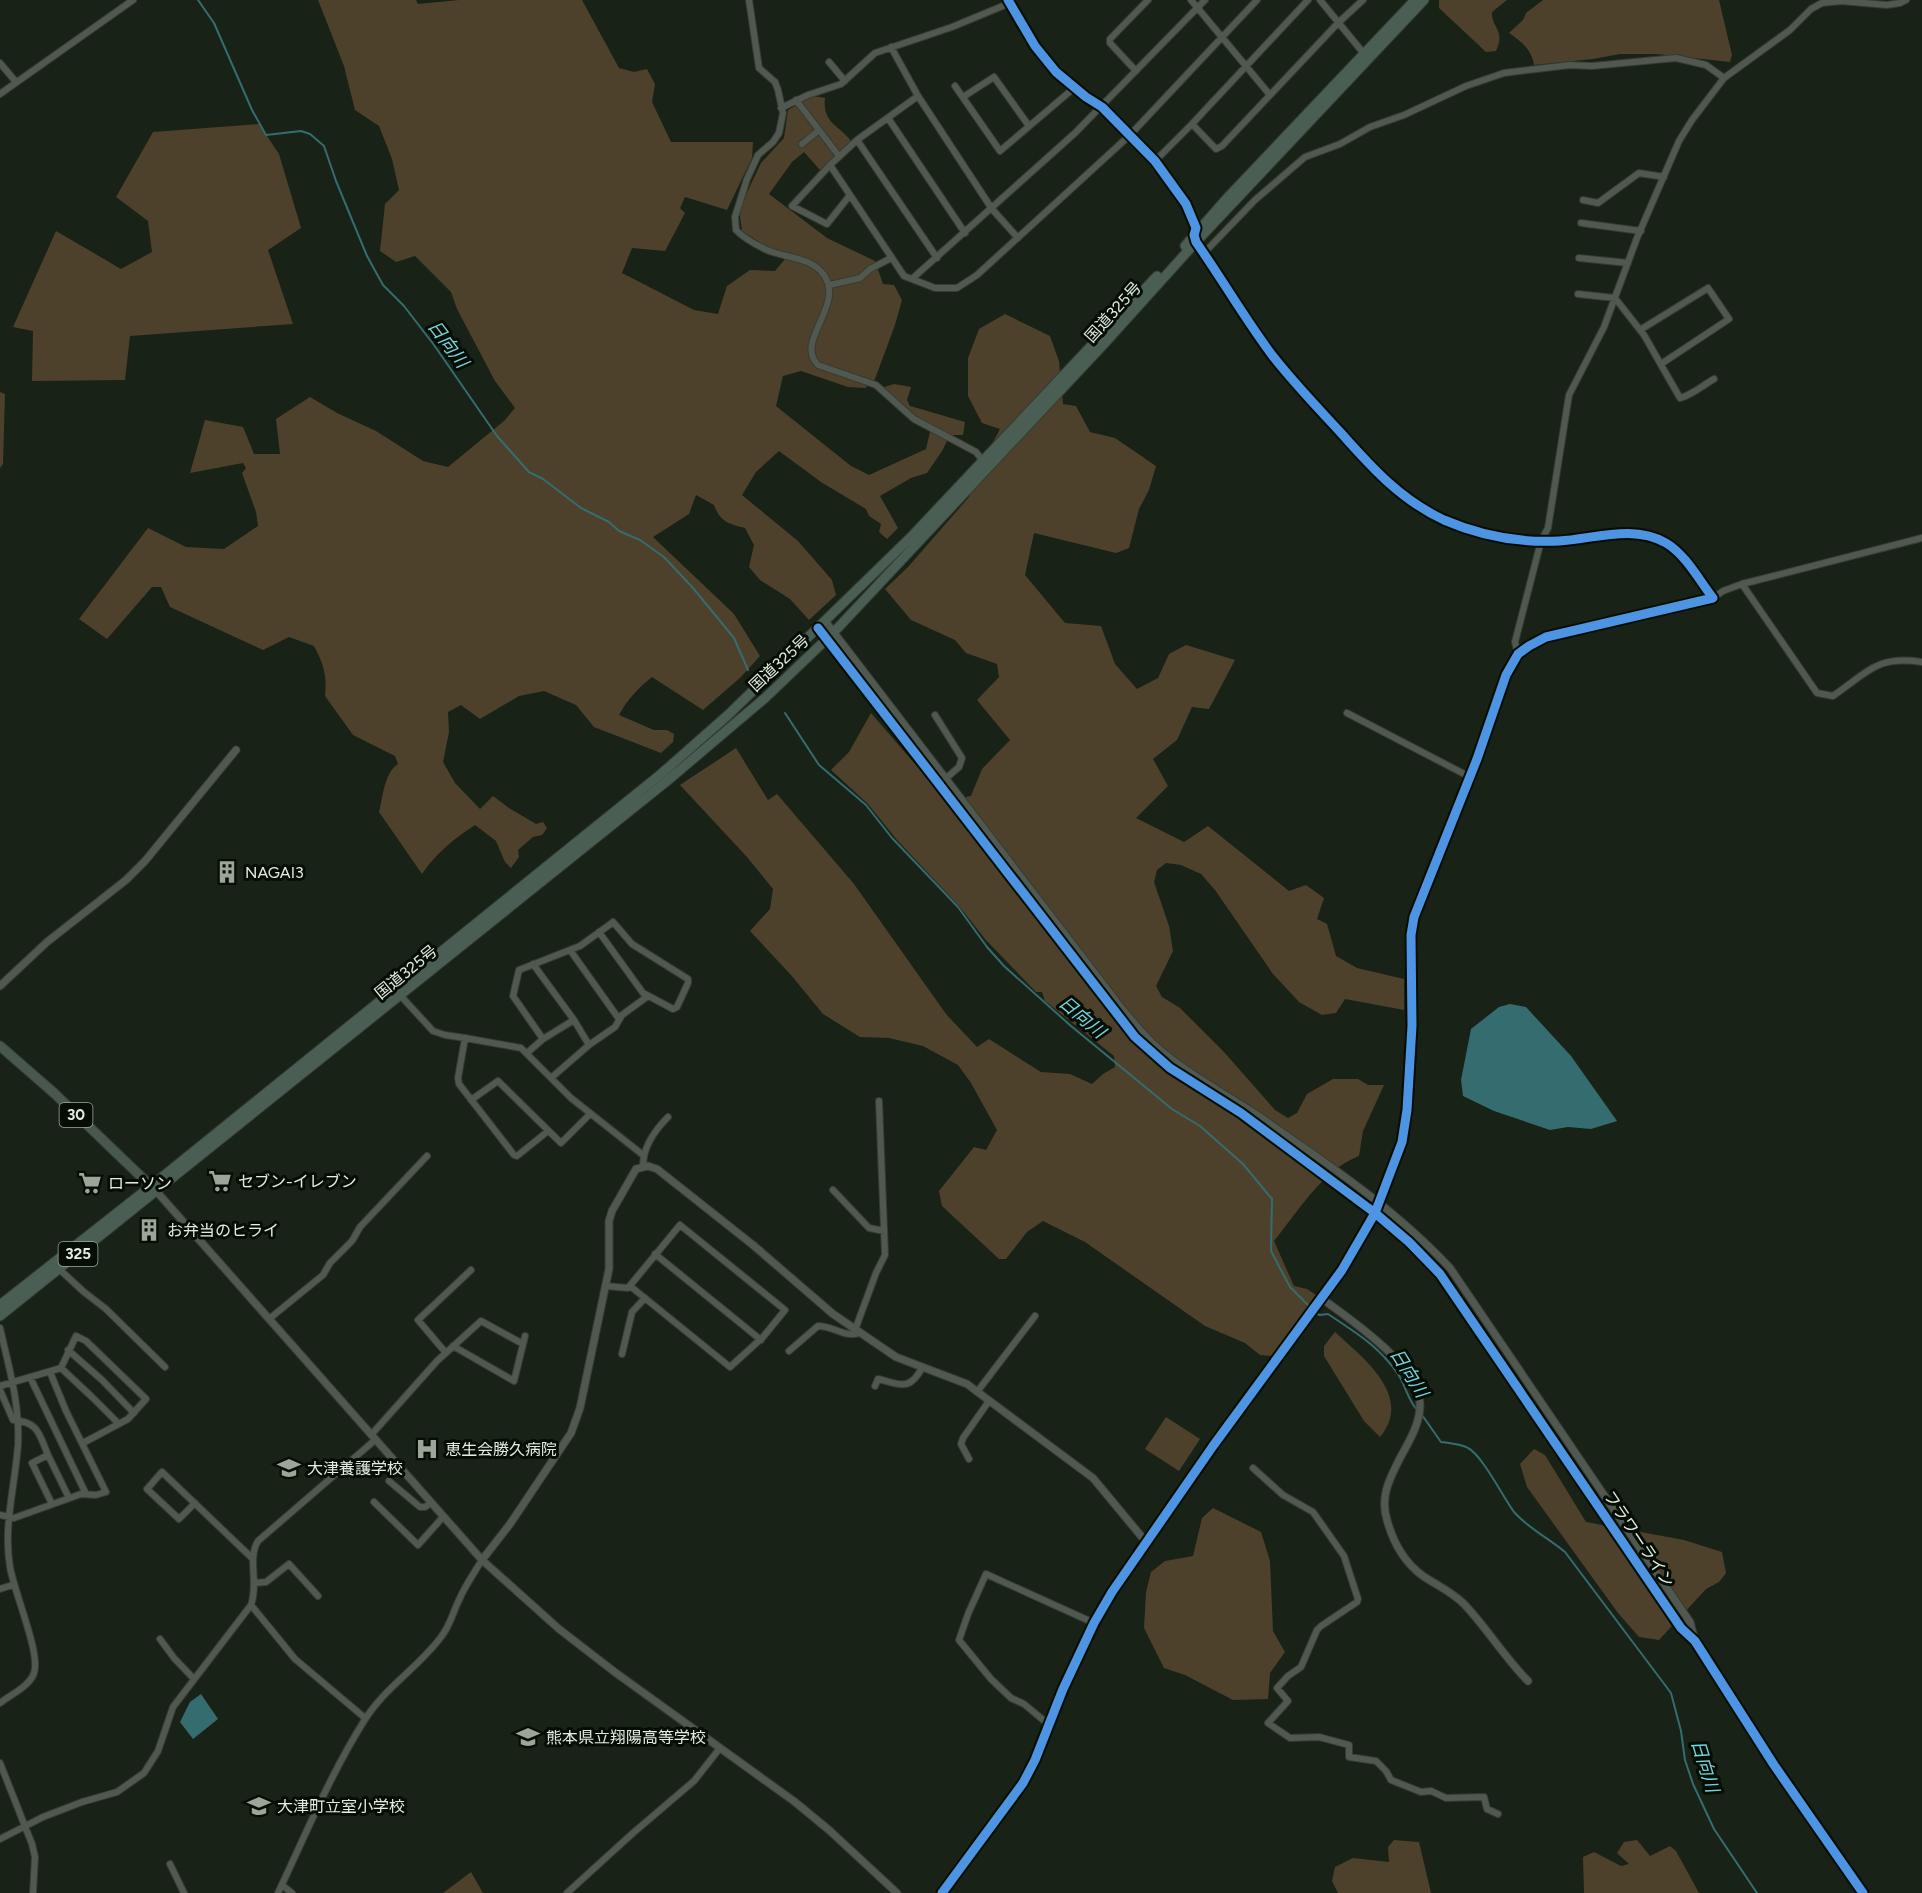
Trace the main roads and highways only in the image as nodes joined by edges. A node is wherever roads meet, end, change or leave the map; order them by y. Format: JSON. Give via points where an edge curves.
{"nodes":[{"id":1,"x":1415,"y":0,"type":"edge"},
{"id":2,"x":1424,"y":0,"type":"edge"},
{"id":3,"x":1367,"y":57,"type":"junction"},
{"id":4,"x":1195,"y":235,"type":"junction"},
{"id":5,"x":397,"y":992,"type":"junction"},
{"id":6,"x":0,"y":1046,"type":"edge"},
{"id":7,"x":154,"y":1189,"type":"junction"},
{"id":8,"x":56,"y":1266,"type":"junction"},
{"id":9,"x":0,"y":1305,"type":"edge"},
{"id":10,"x":0,"y":1316,"type":"edge"}],
"edges":[{"from":1,"to":3,"type":"highway","name":"国道325号","number":"325"},
{"from":2,"to":3,"type":"highway","name":"国道325号","number":"325"},
{"from":3,"to":4,"type":"highway","name":"国道325号","number":"325"},
{"from":4,"to":5,"type":"highway","name":"国道325号","number":"325","via":[[911,537],[728,715]]},
{"from":4,"to":5,"type":"highway","name":"国道325号","number":"325","via":[[1104,344],[831,635],[765,698],[667,781]]},
{"from":5,"to":7,"type":"highway","name":"国道325号","number":"325"},
{"from":6,"to":7,"type":"main road","number":"30"},
{"from":7,"to":8,"type":"highway","name":"国道325号","number":"325"},
{"from":8,"to":9,"type":"highway","name":"国道325号","number":"325"},
{"from":8,"to":10,"type":"highway","name":"国道325号","number":"325"}]}
